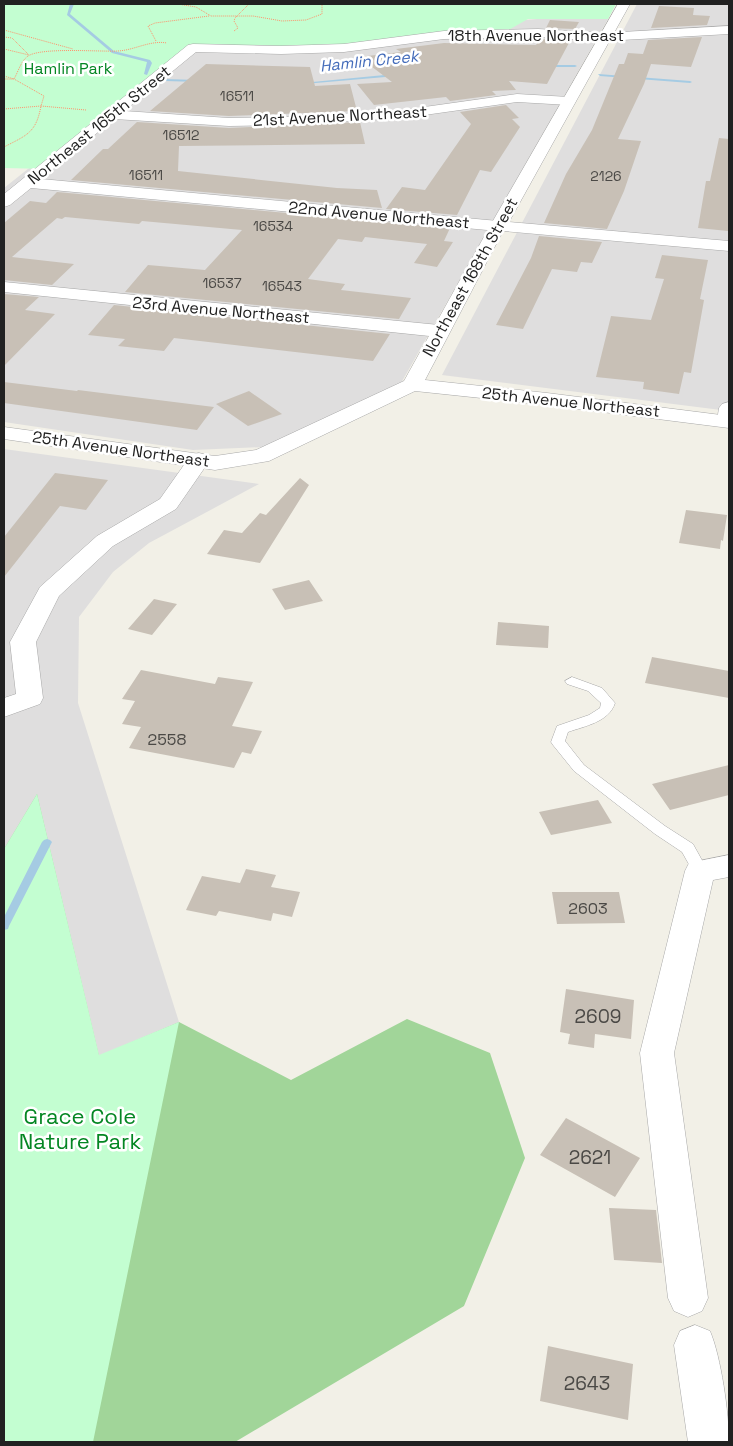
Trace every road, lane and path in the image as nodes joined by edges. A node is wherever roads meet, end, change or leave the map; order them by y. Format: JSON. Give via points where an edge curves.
{"nodes":[{"id":1,"x":178,"y":4,"type":"edge"},
{"id":2,"x":249,"y":4,"type":"edge"},
{"id":3,"x":322,"y":4,"type":"edge"},
{"id":4,"x":624,"y":4,"type":"edge"},
{"id":5,"x":211,"y":16,"type":"junction"},
{"id":6,"x":236,"y":16,"type":"junction"},
{"id":7,"x":234,"y":21,"type":"dead end"},
{"id":8,"x":4,"y":30,"type":"edge"},
{"id":9,"x":729,"y":30,"type":"edge"},
{"id":10,"x":4,"y":37,"type":"edge"},
{"id":11,"x":604,"y":37,"type":"junction"},
{"id":12,"x":156,"y":41,"type":"junction"},
{"id":13,"x":170,"y":44,"type":"dead end"},
{"id":14,"x":194,"y":48,"type":"joint"},
{"id":15,"x":4,"y":49,"type":"edge"},
{"id":16,"x":78,"y":50,"type":"junction"},
{"id":17,"x":29,"y":55,"type":"junction"},
{"id":18,"x":4,"y":76,"type":"edge"},
{"id":19,"x":4,"y":79,"type":"edge"},
{"id":20,"x":14,"y":79,"type":"junction"},
{"id":21,"x":569,"y":101,"type":"junction"},
{"id":22,"x":41,"y":106,"type":"junction"},
{"id":23,"x":4,"y":109,"type":"edge"},
{"id":24,"x":111,"y":115,"type":"junction"},
{"id":25,"x":4,"y":147,"type":"edge"},
{"id":26,"x":28,"y":183,"type":"junction"},
{"id":27,"x":4,"y":202,"type":"edge"},
{"id":28,"x":498,"y":226,"type":"junction"},
{"id":29,"x":729,"y":246,"type":"edge"},
{"id":30,"x":4,"y":288,"type":"edge"},
{"id":31,"x":439,"y":331,"type":"junction"},
{"id":32,"x":412,"y":385,"type":"junction"},
{"id":33,"x":728,"y":417,"type":"edge"},
{"id":34,"x":4,"y":433,"type":"edge"},
{"id":35,"x":199,"y":460,"type":"junction"},
{"id":36,"x":572,"y":681,"type":"dead end"},
{"id":37,"x":4,"y":708,"type":"edge"},
{"id":38,"x":714,"y":868,"type":"edge"},
{"id":39,"x":688,"y":1298,"type":"dead end"},
{"id":40,"x":695,"y":1345,"type":"dead end"},
{"id":41,"x":710,"y":1442,"type":"edge"}],
"edges":[{"from":1,"to":5,"type":"path","via":[[196,7]]},
{"from":2,"to":6,"type":"path"},
{"from":3,"to":6,"type":"path","via":[[322,14],[306,20]]},
{"from":4,"to":11,"type":"street","name":"Northeast 168th Street"},
{"from":5,"to":6,"type":"path"},
{"from":5,"to":12,"type":"path","via":[[148,26]]},
{"from":6,"to":7,"type":"path"},
{"from":8,"to":16,"type":"path"},
{"from":9,"to":11,"type":"street","name":"18th Avenue Northeast"},
{"from":10,"to":17,"type":"path","via":[[12,38]]},
{"from":11,"to":14,"type":"street","name":"18th Avenue Northeast","via":[[494,33],[444,35],[344,48]]},
{"from":11,"to":21,"type":"street","name":"Northeast 168th Street"},
{"from":12,"to":13,"type":"path"},
{"from":12,"to":16,"type":"path","via":[[118,51]]},
{"from":14,"to":24,"type":"street","name":"Northeast 165th Street"},
{"from":15,"to":17,"type":"path"},
{"from":16,"to":17,"type":"path"},
{"from":17,"to":20,"type":"path"},
{"from":18,"to":20,"type":"path"},
{"from":19,"to":20,"type":"path"},
{"from":20,"to":22,"type":"path","via":[[44,96]]},
{"from":21,"to":24,"type":"street","name":"21st Avenue Northeast","via":[[517,98],[384,116],[288,121],[229,122]]},
{"from":21,"to":28,"type":"street","name":"Northeast 168th Street"},
{"from":22,"to":23,"type":"path"},
{"from":22,"to":24,"type":"path","via":[[72,107]]},
{"from":22,"to":25,"type":"path","via":[[34,131]]},
{"from":24,"to":26,"type":"street","name":"Northeast 165th Street"},
{"from":26,"to":27,"type":"street","name":"Northeast 165th Street"},
{"from":26,"to":28,"type":"street","name":"22nd Avenue Northeast"},
{"from":28,"to":29,"type":"street","name":"22nd Avenue Northeast"},
{"from":28,"to":31,"type":"street","name":"Northeast 168th Street"},
{"from":30,"to":31,"type":"street","name":"23rd Avenue Northeast"},
{"from":31,"to":32,"type":"street","name":"Northeast 168th Street"},
{"from":32,"to":33,"type":"street","name":"25th Avenue Northeast"},
{"from":32,"to":35,"type":"street","name":"25th Avenue Northeast","via":[[261,456],[215,463]]},
{"from":34,"to":35,"type":"street","name":"25th Avenue Northeast"},
{"from":35,"to":37,"type":"street","via":[[168,504],[105,541],[48,592],[23,642],[30,698]]},
{"from":36,"to":38,"type":"lane","via":[[595,688],[608,703],[606,710],[594,718],[562,729],[558,742],[579,768]]},
{"from":38,"to":39,"type":"street","via":[[657,1053]]},
{"from":40,"to":41,"type":"street"}]}
